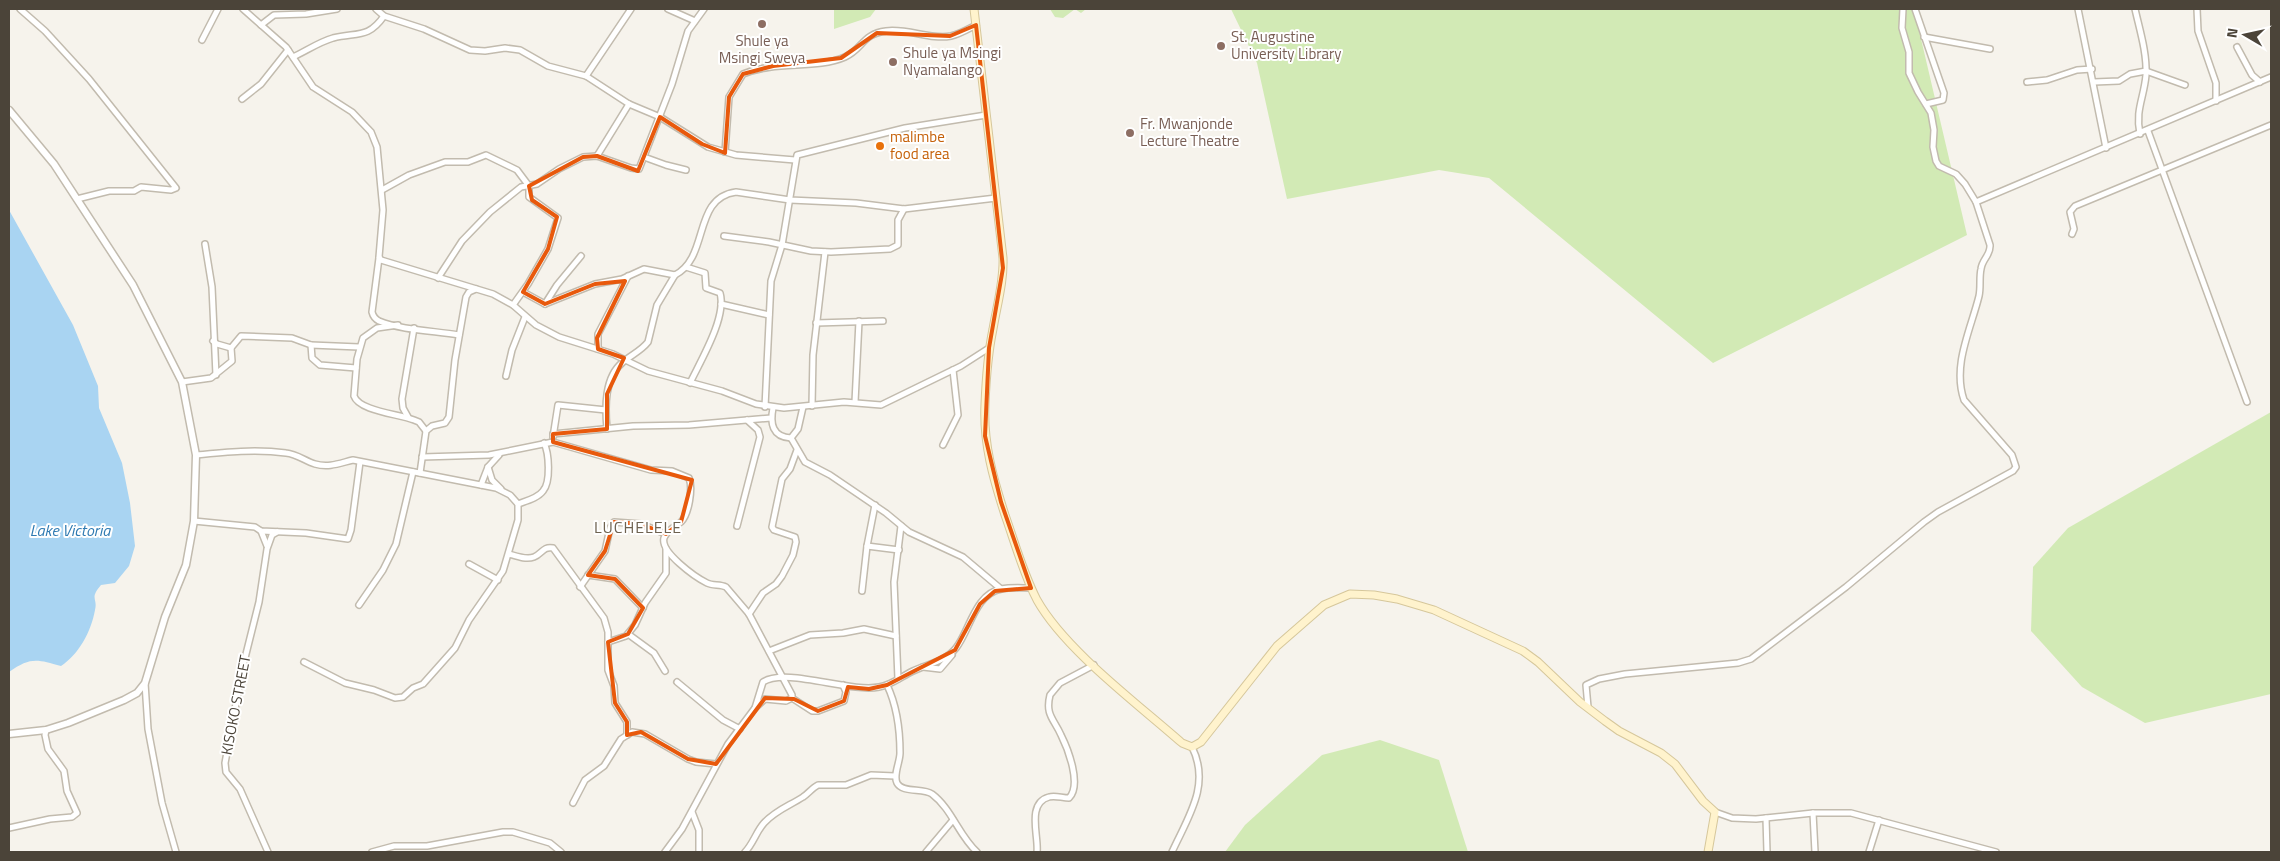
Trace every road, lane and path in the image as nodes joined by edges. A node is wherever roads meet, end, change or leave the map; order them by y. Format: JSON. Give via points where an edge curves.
{"nodes":[{"id":1,"x":20,"y":9,"type":"edge"},
{"id":2,"x":218,"y":9,"type":"edge"},
{"id":3,"x":243,"y":9,"type":"edge"},
{"id":4,"x":337,"y":9,"type":"edge"},
{"id":5,"x":376,"y":9,"type":"edge"},
{"id":6,"x":631,"y":9,"type":"edge"},
{"id":7,"x":668,"y":9,"type":"edge"},
{"id":8,"x":704,"y":9,"type":"edge"},
{"id":9,"x":974,"y":9,"type":"edge"},
{"id":10,"x":1903,"y":9,"type":"edge"},
{"id":11,"x":1916,"y":9,"type":"edge"},
{"id":12,"x":2078,"y":9,"type":"edge"},
{"id":13,"x":2135,"y":9,"type":"edge"},
{"id":14,"x":2197,"y":9,"type":"edge"},
{"id":15,"x":384,"y":16,"type":"junction"},
{"id":16,"x":684,"y":16,"type":"junction"},
{"id":17,"x":695,"y":21,"type":"junction"},
{"id":18,"x":261,"y":25,"type":"junction"},
{"id":19,"x":976,"y":26,"type":"junction"},
{"id":20,"x":688,"y":31,"type":"junction"},
{"id":21,"x":1924,"y":37,"type":"junction"},
{"id":22,"x":202,"y":40,"type":"dead end"},
{"id":23,"x":2236,"y":47,"type":"dead end"},
{"id":24,"x":1990,"y":49,"type":"dead end"},
{"id":25,"x":288,"y":50,"type":"junction"},
{"id":26,"x":293,"y":57,"type":"junction"},
{"id":27,"x":2092,"y":69,"type":"junction"},
{"id":28,"x":2146,"y":71,"type":"junction"},
{"id":29,"x":586,"y":76,"type":"junction"},
{"id":30,"x":2271,"y":77,"type":"edge"},
{"id":31,"x":2027,"y":82,"type":"dead end"},
{"id":32,"x":2094,"y":82,"type":"junction"},
{"id":33,"x":2260,"y":82,"type":"junction"},
{"id":34,"x":2185,"y":85,"type":"dead end"},
{"id":35,"x":242,"y":99,"type":"dead end"},
{"id":36,"x":2216,"y":101,"type":"junction"},
{"id":37,"x":629,"y":104,"type":"junction"},
{"id":38,"x":1926,"y":104,"type":"junction"},
{"id":39,"x":9,"y":110,"type":"edge"},
{"id":40,"x":986,"y":116,"type":"junction"},
{"id":41,"x":660,"y":117,"type":"junction"},
{"id":42,"x":2271,"y":125,"type":"edge"},
{"id":43,"x":2148,"y":131,"type":"junction"},
{"id":44,"x":2140,"y":134,"type":"junction"},
{"id":45,"x":2106,"y":148,"type":"junction"},
{"id":46,"x":725,"y":152,"type":"junction"},
{"id":47,"x":597,"y":156,"type":"junction"},
{"id":48,"x":644,"y":156,"type":"junction"},
{"id":49,"x":795,"y":160,"type":"junction"},
{"id":50,"x":2163,"y":169,"type":"junction"},
{"id":51,"x":686,"y":170,"type":"dead end"},
{"id":52,"x":529,"y":186,"type":"junction"},
{"id":53,"x":382,"y":190,"type":"junction"},
{"id":54,"x":996,"y":198,"type":"junction"},
{"id":55,"x":77,"y":199,"type":"junction"},
{"id":56,"x":790,"y":200,"type":"junction"},
{"id":57,"x":1976,"y":202,"type":"junction"},
{"id":58,"x":904,"y":209,"type":"junction"},
{"id":59,"x":2072,"y":234,"type":"dead end"},
{"id":60,"x":724,"y":236,"type":"dead end"},
{"id":61,"x":206,"y":244,"type":"dead end"},
{"id":62,"x":782,"y":244,"type":"junction"},
{"id":63,"x":825,"y":252,"type":"junction"},
{"id":64,"x":581,"y":256,"type":"dead end"},
{"id":65,"x":379,"y":258,"type":"junction"},
{"id":66,"x":686,"y":267,"type":"junction"},
{"id":67,"x":676,"y":275,"type":"junction"},
{"id":68,"x":628,"y":276,"type":"junction"},
{"id":69,"x":438,"y":278,"type":"junction"},
{"id":70,"x":477,"y":289,"type":"junction"},
{"id":71,"x":523,"y":292,"type":"junction"},
{"id":72,"x":545,"y":304,"type":"junction"},
{"id":73,"x":721,"y":304,"type":"junction"},
{"id":74,"x":513,"y":305,"type":"junction"},
{"id":75,"x":769,"y":316,"type":"junction"},
{"id":76,"x":525,"y":317,"type":"junction"},
{"id":77,"x":859,"y":321,"type":"junction"},
{"id":78,"x":883,"y":321,"type":"dead end"},
{"id":79,"x":816,"y":323,"type":"junction"},
{"id":80,"x":398,"y":325,"type":"junction"},
{"id":81,"x":414,"y":328,"type":"junction"},
{"id":82,"x":459,"y":335,"type":"junction"},
{"id":83,"x":213,"y":341,"type":"junction"},
{"id":84,"x":311,"y":345,"type":"junction"},
{"id":85,"x":359,"y":347,"type":"junction"},
{"id":86,"x":232,"y":348,"type":"junction"},
{"id":87,"x":989,"y":348,"type":"junction"},
{"id":88,"x":598,"y":349,"type":"junction"},
{"id":89,"x":626,"y":360,"type":"junction"},
{"id":90,"x":356,"y":368,"type":"junction"},
{"id":91,"x":953,"y":370,"type":"junction"},
{"id":92,"x":216,"y":375,"type":"junction"},
{"id":93,"x":506,"y":376,"type":"dead end"},
{"id":94,"x":182,"y":382,"type":"junction"},
{"id":95,"x":690,"y":382,"type":"junction"},
{"id":96,"x":855,"y":402,"type":"junction"},
{"id":97,"x":2247,"y":402,"type":"dead end"},
{"id":98,"x":812,"y":406,"type":"junction"},
{"id":99,"x":765,"y":407,"type":"junction"},
{"id":100,"x":803,"y":407,"type":"junction"},
{"id":101,"x":773,"y":408,"type":"junction"},
{"id":102,"x":606,"y":410,"type":"junction"},
{"id":103,"x":408,"y":418,"type":"junction"},
{"id":104,"x":771,"y":418,"type":"junction"},
{"id":105,"x":747,"y":420,"type":"junction"},
{"id":106,"x":607,"y":429,"type":"junction"},
{"id":107,"x":426,"y":431,"type":"junction"},
{"id":108,"x":553,"y":434,"type":"junction"},
{"id":109,"x":790,"y":438,"type":"junction"},
{"id":110,"x":552,"y":442,"type":"junction"},
{"id":111,"x":544,"y":443,"type":"junction"},
{"id":112,"x":943,"y":445,"type":"dead end"},
{"id":113,"x":797,"y":450,"type":"junction"},
{"id":114,"x":502,"y":453,"type":"junction"},
{"id":115,"x":196,"y":456,"type":"junction"},
{"id":116,"x":422,"y":457,"type":"junction"},
{"id":117,"x":360,"y":462,"type":"junction"},
{"id":118,"x":488,"y":467,"type":"junction"},
{"id":119,"x":413,"y":472,"type":"junction"},
{"id":120,"x":420,"y":473,"type":"junction"},
{"id":121,"x":481,"y":485,"type":"junction"},
{"id":122,"x":504,"y":491,"type":"junction"},
{"id":123,"x":518,"y":504,"type":"junction"},
{"id":124,"x":875,"y":505,"type":"junction"},
{"id":125,"x":194,"y":521,"type":"junction"},
{"id":126,"x":736,"y":526,"type":"dead end"},
{"id":127,"x":902,"y":526,"type":"junction"},
{"id":128,"x":261,"y":531,"type":"junction"},
{"id":129,"x":277,"y":532,"type":"junction"},
{"id":130,"x":666,"y":534,"type":"junction"},
{"id":131,"x":867,"y":546,"type":"junction"},
{"id":132,"x":267,"y":549,"type":"junction"},
{"id":133,"x":666,"y":549,"type":"junction"},
{"id":134,"x":899,"y":550,"type":"junction"},
{"id":135,"x":509,"y":554,"type":"junction"},
{"id":136,"x":469,"y":564,"type":"dead end"},
{"id":137,"x":588,"y":575,"type":"junction"},
{"id":138,"x":498,"y":580,"type":"junction"},
{"id":139,"x":580,"y":586,"type":"junction"},
{"id":140,"x":1031,"y":588,"type":"junction"},
{"id":141,"x":1001,"y":589,"type":"junction"},
{"id":142,"x":862,"y":591,"type":"dead end"},
{"id":143,"x":359,"y":605,"type":"dead end"},
{"id":144,"x":643,"y":608,"type":"junction"},
{"id":145,"x":749,"y":614,"type":"junction"},
{"id":146,"x":628,"y":634,"type":"junction"},
{"id":147,"x":896,"y":636,"type":"junction"},
{"id":148,"x":608,"y":642,"type":"junction"},
{"id":149,"x":769,"y":651,"type":"junction"},
{"id":150,"x":304,"y":662,"type":"dead end"},
{"id":151,"x":1094,"y":666,"type":"junction"},
{"id":152,"x":665,"y":671,"type":"dead end"},
{"id":153,"x":782,"y":678,"type":"junction"},
{"id":154,"x":898,"y":679,"type":"junction"},
{"id":155,"x":677,"y":682,"type":"dead end"},
{"id":156,"x":145,"y":684,"type":"junction"},
{"id":157,"x":844,"y":685,"type":"junction"},
{"id":158,"x":887,"y":685,"type":"junction"},
{"id":159,"x":792,"y":698,"type":"junction"},
{"id":160,"x":755,"y":708,"type":"junction"},
{"id":161,"x":1588,"y":708,"type":"junction"},
{"id":162,"x":740,"y":729,"type":"junction"},
{"id":163,"x":46,"y":730,"type":"junction"},
{"id":164,"x":9,"y":734,"type":"edge"},
{"id":165,"x":627,"y":734,"type":"junction"},
{"id":166,"x":1192,"y":747,"type":"junction"},
{"id":167,"x":716,"y":764,"type":"junction"},
{"id":168,"x":895,"y":776,"type":"junction"},
{"id":169,"x":573,"y":803,"type":"dead end"},
{"id":170,"x":692,"y":812,"type":"junction"},
{"id":171,"x":1715,"y":812,"type":"junction"},
{"id":172,"x":1813,"y":813,"type":"junction"},
{"id":173,"x":1766,"y":818,"type":"junction"},
{"id":174,"x":952,"y":820,"type":"junction"},
{"id":175,"x":1879,"y":820,"type":"junction"},
{"id":176,"x":9,"y":828,"type":"edge"},
{"id":177,"x":946,"y":829,"type":"junction"},
{"id":178,"x":960,"y":829,"type":"junction"},
{"id":179,"x":176,"y":852,"type":"edge"},
{"id":180,"x":268,"y":852,"type":"edge"},
{"id":181,"x":372,"y":852,"type":"edge"},
{"id":182,"x":560,"y":852,"type":"edge"},
{"id":183,"x":665,"y":852,"type":"edge"},
{"id":184,"x":699,"y":852,"type":"edge"},
{"id":185,"x":745,"y":852,"type":"edge"},
{"id":186,"x":926,"y":852,"type":"edge"},
{"id":187,"x":977,"y":852,"type":"edge"},
{"id":188,"x":1038,"y":852,"type":"edge"},
{"id":189,"x":1172,"y":852,"type":"edge"},
{"id":190,"x":1708,"y":852,"type":"edge"},
{"id":191,"x":1767,"y":852,"type":"edge"},
{"id":192,"x":1815,"y":852,"type":"edge"},
{"id":193,"x":1869,"y":852,"type":"edge"},
{"id":194,"x":1996,"y":852,"type":"edge"}],
"edges":[{"from":1,"to":55,"type":"street","via":[[45,31],[88,79],[176,188],[141,187],[134,191],[109,191]]},
{"from":2,"to":22,"type":"street"},
{"from":3,"to":18,"type":"street"},
{"from":4,"to":18,"type":"street","via":[[274,15]]},
{"from":5,"to":15,"type":"street"},
{"from":6,"to":29,"type":"street"},
{"from":7,"to":16,"type":"street"},
{"from":8,"to":17,"type":"street"},
{"from":9,"to":19,"type":"main road"},
{"from":10,"to":38,"type":"street","via":[[1902,28],[1909,52],[1911,79]]},
{"from":11,"to":21,"type":"street"},
{"from":12,"to":27,"type":"street"},
{"from":13,"to":28,"type":"street"},
{"from":14,"to":36,"type":"street","via":[[2198,31],[2216,83]]},
{"from":15,"to":26,"type":"street","via":[[370,31],[352,37],[333,38]]},
{"from":15,"to":29,"type":"street","via":[[424,29],[470,50],[520,50],[548,66]]},
{"from":16,"to":17,"type":"street"},
{"from":16,"to":20,"type":"street"},
{"from":17,"to":20,"type":"street"},
{"from":18,"to":25,"type":"street"},
{"from":19,"to":40,"type":"main road"},
{"from":19,"to":46,"type":"street","via":[[950,36],[877,33],[841,58],[774,66],[743,74],[729,97]]},
{"from":20,"to":41,"type":"street"},
{"from":21,"to":24,"type":"street"},
{"from":21,"to":38,"type":"street","via":[[1944,97]]},
{"from":23,"to":33,"type":"street","via":[[2252,75]]},
{"from":25,"to":26,"type":"street"},
{"from":25,"to":35,"type":"street","via":[[261,84]]},
{"from":26,"to":53,"type":"street","via":[[313,87],[352,112],[371,132],[377,147]]},
{"from":27,"to":31,"type":"street"},
{"from":27,"to":32,"type":"street"},
{"from":28,"to":32,"type":"street","via":[[2130,74],[2119,82]]},
{"from":28,"to":34,"type":"street"},
{"from":28,"to":44,"type":"street","via":[[2137,116]]},
{"from":29,"to":37,"type":"street"},
{"from":30,"to":33,"type":"street"},
{"from":32,"to":45,"type":"street"},
{"from":33,"to":36,"type":"street"},
{"from":36,"to":43,"type":"street"},
{"from":37,"to":41,"type":"street"},
{"from":37,"to":47,"type":"street"},
{"from":38,"to":57,"type":"street","via":[[1933,120],[1936,161],[1943,169],[1961,178]]},
{"from":39,"to":55,"type":"street","via":[[54,164]]},
{"from":40,"to":49,"type":"street","via":[[860,138],[801,153]]},
{"from":40,"to":54,"type":"main road"},
{"from":41,"to":46,"type":"street","via":[[702,144]]},
{"from":41,"to":48,"type":"street"},
{"from":42,"to":50,"type":"street"},
{"from":43,"to":44,"type":"street"},
{"from":43,"to":50,"type":"street"},
{"from":44,"to":45,"type":"street"},
{"from":45,"to":57,"type":"street"},
{"from":46,"to":49,"type":"street"},
{"from":47,"to":48,"type":"street","via":[[636,170]]},
{"from":47,"to":52,"type":"street","via":[[571,162]]},
{"from":48,"to":51,"type":"street","via":[[666,166]]},
{"from":49,"to":56,"type":"street"},
{"from":50,"to":59,"type":"street","via":[[2075,206],[2070,212]]},
{"from":50,"to":97,"type":"street"},
{"from":52,"to":53,"type":"street","via":[[517,170],[488,155],[462,163],[445,162],[404,177]]},
{"from":52,"to":69,"type":"street","via":[[520,187],[476,225]]},
{"from":52,"to":71,"type":"street","via":[[529,197],[558,218],[548,249]]},
{"from":53,"to":65,"type":"street","via":[[384,210]]},
{"from":54,"to":58,"type":"street"},
{"from":54,"to":87,"type":"main road","via":[[1003,268]]},
{"from":55,"to":94,"type":"street","via":[[133,285]]},
{"from":56,"to":58,"type":"street"},
{"from":56,"to":62,"type":"street"},
{"from":56,"to":66,"type":"street","via":[[736,192],[720,197],[704,220],[695,252]]},
{"from":57,"to":161,"type":"street","via":[[1991,251],[1981,269],[1980,294],[1963,353],[1960,381],[1964,400],[2012,455],[2016,463],[2013,471],[1924,522],[1752,659],[1599,679],[1586,685]]},
{"from":58,"to":63,"type":"street","via":[[898,220],[896,247]]},
{"from":60,"to":62,"type":"street"},
{"from":61,"to":83,"type":"street"},
{"from":62,"to":63,"type":"street"},
{"from":62,"to":75,"type":"street","via":[[771,281]]},
{"from":63,"to":79,"type":"street"},
{"from":64,"to":72,"type":"street"},
{"from":65,"to":69,"type":"street"},
{"from":65,"to":80,"type":"street","via":[[372,314],[378,321]]},
{"from":66,"to":67,"type":"street"},
{"from":66,"to":73,"type":"street","via":[[705,273],[706,288],[720,293]]},
{"from":67,"to":68,"type":"street","via":[[644,269]]},
{"from":67,"to":89,"type":"street","via":[[658,305],[648,342]]},
{"from":68,"to":72,"type":"street","via":[[595,284]]},
{"from":68,"to":88,"type":"street","via":[[598,334]]},
{"from":69,"to":70,"type":"street"},
{"from":70,"to":74,"type":"street","via":[[500,296]]},
{"from":70,"to":82,"type":"street","via":[[467,295]]},
{"from":71,"to":72,"type":"street"},
{"from":71,"to":74,"type":"street"},
{"from":73,"to":75,"type":"street"},
{"from":73,"to":95,"type":"street","via":[[713,334]]},
{"from":74,"to":76,"type":"street"},
{"from":75,"to":99,"type":"street"},
{"from":76,"to":88,"type":"street","via":[[560,337]]},
{"from":76,"to":93,"type":"street","via":[[514,343]]},
{"from":77,"to":78,"type":"street"},
{"from":77,"to":79,"type":"street"},
{"from":77,"to":96,"type":"street"},
{"from":79,"to":98,"type":"street"},
{"from":80,"to":81,"type":"street"},
{"from":80,"to":85,"type":"street","via":[[371,331]]},
{"from":81,"to":82,"type":"street"},
{"from":81,"to":103,"type":"street","via":[[402,399]]},
{"from":82,"to":107,"type":"street","via":[[449,417],[445,423]]},
{"from":83,"to":86,"type":"street"},
{"from":83,"to":92,"type":"street"},
{"from":84,"to":85,"type":"street"},
{"from":84,"to":86,"type":"street","via":[[292,338],[247,336],[239,337]]},
{"from":84,"to":90,"type":"street","via":[[312,358],[320,365]]},
{"from":85,"to":90,"type":"street"},
{"from":86,"to":92,"type":"street","via":[[232,361]]},
{"from":87,"to":91,"type":"street"},
{"from":87,"to":140,"type":"main road","via":[[984,410],[987,448],[1001,502]]},
{"from":88,"to":89,"type":"street"},
{"from":89,"to":95,"type":"street","via":[[648,371]]},
{"from":89,"to":102,"type":"street","via":[[610,382]]},
{"from":90,"to":103,"type":"street","via":[[356,401],[366,407]]},
{"from":91,"to":96,"type":"street","via":[[888,402],[873,406]]},
{"from":91,"to":112,"type":"street","via":[[958,416]]},
{"from":92,"to":94,"type":"street","via":[[210,379]]},
{"from":94,"to":115,"type":"street"},
{"from":95,"to":99,"type":"street"},
{"from":96,"to":98,"type":"street"},
{"from":98,"to":100,"type":"street"},
{"from":99,"to":101,"type":"street"},
{"from":100,"to":101,"type":"street"},
{"from":100,"to":109,"type":"street","via":[[798,429]]},
{"from":101,"to":104,"type":"street"},
{"from":102,"to":106,"type":"street"},
{"from":102,"to":108,"type":"street","via":[[558,405]]},
{"from":103,"to":107,"type":"street","via":[[419,422]]},
{"from":104,"to":105,"type":"street"},
{"from":104,"to":109,"type":"street","via":[[774,431]]},
{"from":105,"to":106,"type":"street"},
{"from":105,"to":126,"type":"street","via":[[758,430],[760,437]]},
{"from":106,"to":108,"type":"street"},
{"from":107,"to":116,"type":"street"},
{"from":108,"to":110,"type":"street"},
{"from":109,"to":113,"type":"street"},
{"from":110,"to":111,"type":"street"},
{"from":110,"to":130,"type":"street","via":[[689,478],[691,484],[685,517]]},
{"from":111,"to":114,"type":"street"},
{"from":111,"to":123,"type":"street","via":[[549,460],[546,486],[539,494]]},
{"from":113,"to":124,"type":"street","via":[[805,462]]},
{"from":113,"to":145,"type":"street","via":[[790,469],[782,479],[772,527],[795,536],[793,555],[779,581],[763,593]]},
{"from":114,"to":116,"type":"street"},
{"from":114,"to":118,"type":"street"},
{"from":115,"to":117,"type":"street","via":[[237,451],[280,452],[325,466],[353,460]]},
{"from":115,"to":125,"type":"street"},
{"from":116,"to":120,"type":"street"},
{"from":117,"to":119,"type":"street"},
{"from":117,"to":129,"type":"street","via":[[348,539],[306,532]]},
{"from":118,"to":121,"type":"street"},
{"from":118,"to":122,"type":"street","via":[[492,480]]},
{"from":119,"to":120,"type":"street"},
{"from":119,"to":143,"type":"street","via":[[396,544]]},
{"from":120,"to":121,"type":"street"},
{"from":121,"to":122,"type":"street"},
{"from":122,"to":123,"type":"street"},
{"from":123,"to":135,"type":"street","via":[[518,520]]},
{"from":124,"to":127,"type":"street"},
{"from":124,"to":131,"type":"street"},
{"from":125,"to":128,"type":"street","via":[[245,525]]},
{"from":125,"to":156,"type":"street","via":[[186,566],[165,617]]},
{"from":127,"to":134,"type":"street"},
{"from":127,"to":141,"type":"street","via":[[953,551]]},
{"from":128,"to":129,"type":"street"},
{"from":128,"to":132,"type":"street","name":"KISOKO STREET"},
{"from":129,"to":132,"type":"street","name":"KISOKO STREET","via":[[272,535]]},
{"from":130,"to":133,"type":"street"},
{"from":130,"to":137,"type":"street","via":[[641,524],[614,522],[605,551]]},
{"from":131,"to":134,"type":"street"},
{"from":131,"to":142,"type":"street"},
{"from":132,"to":180,"type":"street","name":"KISOKO STREET","via":[[225,763],[226,772],[240,789]]},
{"from":133,"to":144,"type":"street","via":[[666,572]]},
{"from":133,"to":145,"type":"street","via":[[682,567],[704,581],[726,587]]},
{"from":134,"to":147,"type":"street","via":[[894,582]]},
{"from":135,"to":138,"type":"street"},
{"from":135,"to":139,"type":"street","via":[[530,558],[544,548],[552,548]]},
{"from":136,"to":138,"type":"street"},
{"from":137,"to":139,"type":"street"},
{"from":137,"to":144,"type":"street","via":[[615,578]]},
{"from":138,"to":150,"type":"street","via":[[451,652],[427,681],[400,698],[345,683]]},
{"from":139,"to":148,"type":"street","via":[[604,618]]},
{"from":140,"to":141,"type":"street"},
{"from":140,"to":151,"type":"main road","via":[[1053,622]]},
{"from":141,"to":154,"type":"street","via":[[980,604],[955,650],[940,669],[922,667]]},
{"from":144,"to":146,"type":"street"},
{"from":145,"to":149,"type":"street"},
{"from":146,"to":148,"type":"street"},
{"from":146,"to":152,"type":"street","via":[[650,650]]},
{"from":147,"to":149,"type":"street","via":[[864,629],[810,634]]},
{"from":147,"to":154,"type":"street"},
{"from":148,"to":165,"type":"street","via":[[608,670],[614,686],[615,703],[627,722]]},
{"from":149,"to":153,"type":"street"},
{"from":151,"to":166,"type":"main road","via":[[1182,743]]},
{"from":151,"to":188,"type":"street","via":[[1060,683],[1050,695],[1049,713],[1061,734],[1075,782],[1069,798],[1049,797],[1039,806],[1034,822]]},
{"from":153,"to":157,"type":"street"},
{"from":153,"to":159,"type":"street"},
{"from":153,"to":160,"type":"street","via":[[763,682]]},
{"from":154,"to":158,"type":"street"},
{"from":155,"to":162,"type":"street","via":[[723,720]]},
{"from":156,"to":163,"type":"street","via":[[137,693],[100,711]]},
{"from":156,"to":179,"type":"street","via":[[148,729],[162,803]]},
{"from":157,"to":158,"type":"street","via":[[869,689]]},
{"from":157,"to":159,"type":"street","via":[[844,701],[818,711],[809,710]]},
{"from":158,"to":168,"type":"street","via":[[895,703],[900,750]]},
{"from":159,"to":160,"type":"street","via":[[786,701],[765,699]]},
{"from":160,"to":162,"type":"street"},
{"from":161,"to":166,"type":"main road","via":[[1523,651],[1434,610],[1397,599],[1350,594],[1324,605],[1277,646],[1202,742]]},
{"from":161,"to":171,"type":"main road","via":[[1675,764]]},
{"from":162,"to":167,"type":"street"},
{"from":163,"to":164,"type":"street"},
{"from":163,"to":176,"type":"street","via":[[48,749],[64,771],[77,813],[72,817]]},
{"from":165,"to":167,"type":"street","via":[[641,732],[688,759]]},
{"from":165,"to":169,"type":"street","via":[[607,762],[585,780]]},
{"from":166,"to":189,"type":"street","via":[[1200,771],[1199,789]]},
{"from":167,"to":170,"type":"street"},
{"from":168,"to":174,"type":"street","via":[[900,787],[934,795]]},
{"from":168,"to":185,"type":"street","via":[[871,775],[846,785],[818,785],[771,816]]},
{"from":170,"to":183,"type":"street"},
{"from":170,"to":184,"type":"street","via":[[698,830]]},
{"from":171,"to":173,"type":"street","via":[[1732,818]]},
{"from":171,"to":190,"type":"main road"},
{"from":172,"to":173,"type":"street"},
{"from":172,"to":175,"type":"street","via":[[1851,813]]},
{"from":172,"to":192,"type":"street"},
{"from":173,"to":191,"type":"street"},
{"from":174,"to":177,"type":"street"},
{"from":174,"to":178,"type":"street"},
{"from":175,"to":193,"type":"street"},
{"from":175,"to":194,"type":"street"},
{"from":177,"to":178,"type":"street"},
{"from":177,"to":186,"type":"street"},
{"from":178,"to":187,"type":"street"},
{"from":181,"to":182,"type":"street","via":[[394,846],[427,846],[513,832],[550,843]]}]}
